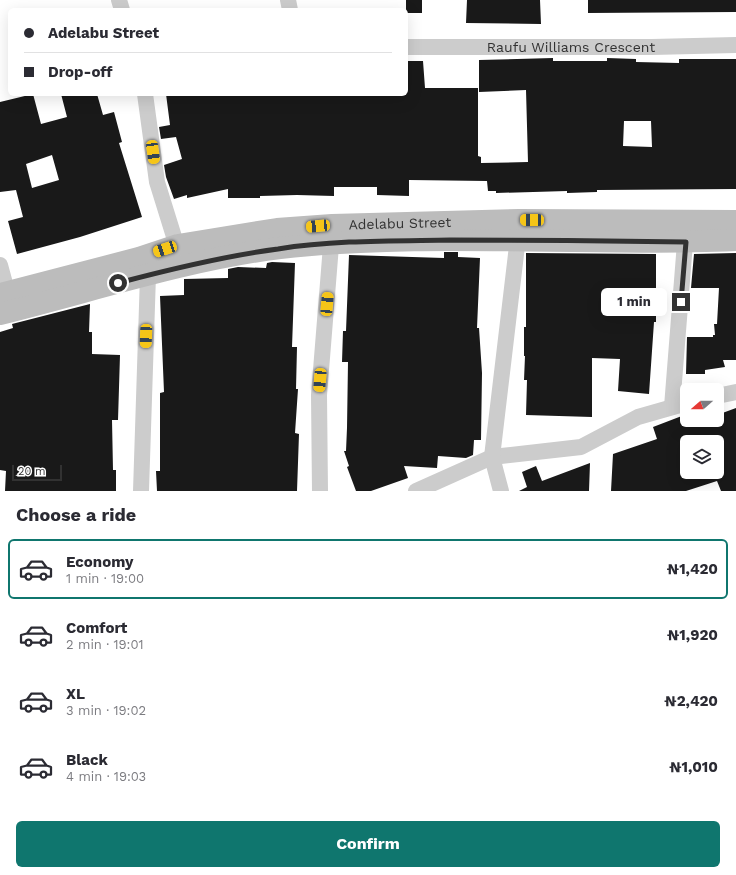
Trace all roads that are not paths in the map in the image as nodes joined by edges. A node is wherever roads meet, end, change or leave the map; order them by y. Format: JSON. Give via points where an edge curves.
{"nodes":[{"id":1,"x":736,"y":45,"type":"edge"},
{"id":2,"x":408,"y":47,"type":"edge"},
{"id":3,"x":145,"y":96,"type":"edge"},
{"id":4,"x":736,"y":220,"type":"edge"},
{"id":5,"x":519,"y":230,"type":"junction"},
{"id":6,"x":686,"y":231,"type":"junction"},
{"id":7,"x":332,"y":234,"type":"junction"},
{"id":8,"x":736,"y":240,"type":"edge"},
{"id":9,"x":178,"y":245,"type":"junction"},
{"id":10,"x":0,"y":265,"type":"edge"},
{"id":11,"x":183,"y":266,"type":"junction"},
{"id":12,"x":148,"y":275,"type":"junction"},
{"id":13,"x":5,"y":303,"type":"edge"},
{"id":14,"x":736,"y":392,"type":"edge"},
{"id":15,"x":724,"y":395,"type":"edge"},
{"id":16,"x":679,"y":405,"type":"edge"},
{"id":17,"x":492,"y":457,"type":"junction"},
{"id":18,"x":141,"y":491,"type":"edge"},
{"id":19,"x":320,"y":491,"type":"edge"},
{"id":20,"x":416,"y":491,"type":"edge"},
{"id":21,"x":501,"y":491,"type":"edge"}],
"edges":[{"from":1,"to":2,"type":"street","name":"Raufu Williams Crescent"},
{"from":3,"to":9,"type":"street","via":[[157,182]]},
{"from":4,"to":6,"type":"main road","name":"Adelabu Street"},
{"from":5,"to":6,"type":"main road","name":"Adelabu Street"},
{"from":5,"to":7,"type":"main road","name":"Adelabu Street","via":[[401,241]]},
{"from":5,"to":17,"type":"street"},
{"from":6,"to":8,"type":"main road","name":"Adelabu Street"},
{"from":6,"to":16,"type":"street"},
{"from":7,"to":9,"type":"main road","name":"Adelabu Street","via":[[277,229]]},
{"from":7,"to":11,"type":"main road","name":"Adelabu Street","via":[[279,248]]},
{"from":7,"to":19,"type":"street","via":[[319,395]]},
{"from":9,"to":11,"type":"street"},
{"from":9,"to":13,"type":"main road","name":"Adelabu Street"},
{"from":10,"to":13,"type":"street"},
{"from":11,"to":12,"type":"main road","name":"Adelabu Street"},
{"from":12,"to":13,"type":"main road","name":"Adelabu Street"},
{"from":12,"to":18,"type":"street"},
{"from":14,"to":15,"type":"street"},
{"from":16,"to":17,"type":"street","via":[[638,417],[581,446]]},
{"from":17,"to":20,"type":"street"},
{"from":17,"to":21,"type":"street"}]}
